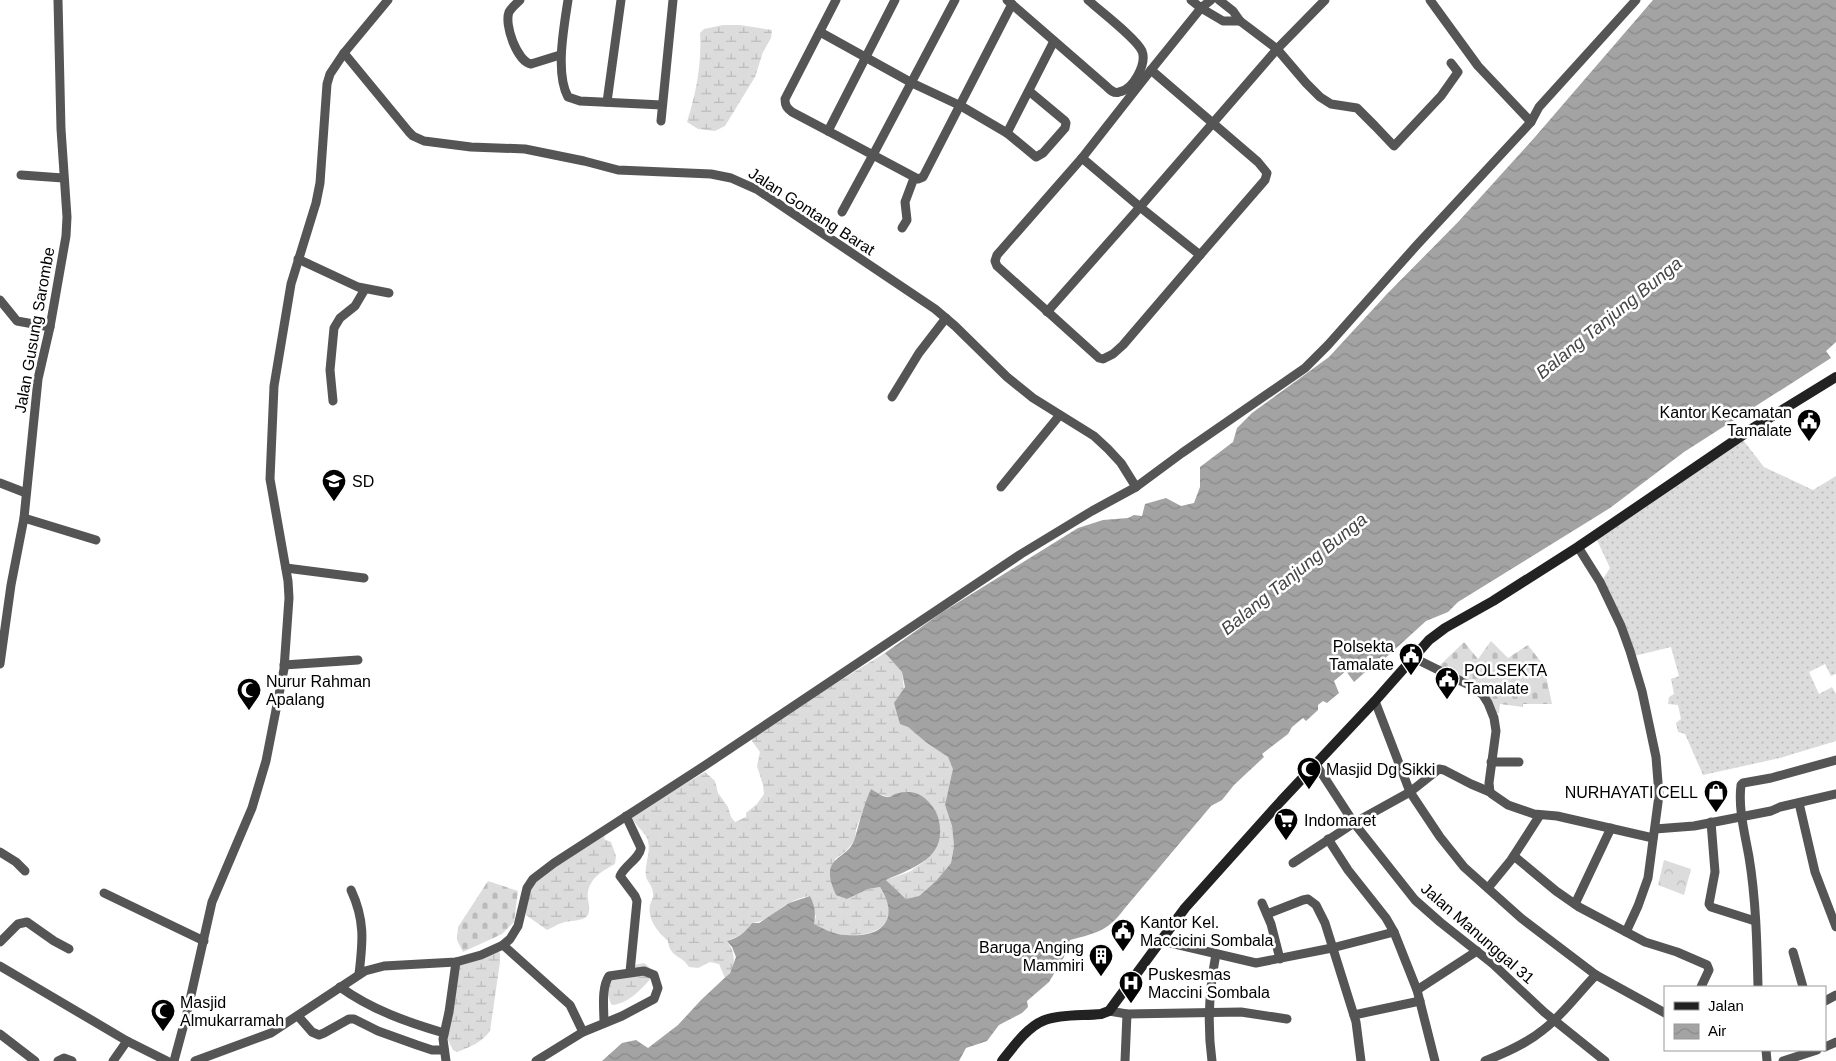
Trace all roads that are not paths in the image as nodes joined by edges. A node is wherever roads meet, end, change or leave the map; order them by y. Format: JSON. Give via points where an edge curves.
{"nodes":[{"id":1,"x":58,"y":0,"type":"edge"},
{"id":2,"x":520,"y":0,"type":"edge"},
{"id":3,"x":568,"y":0,"type":"edge"},
{"id":4,"x":621,"y":0,"type":"edge"},
{"id":5,"x":673,"y":0,"type":"edge"},
{"id":6,"x":836,"y":0,"type":"edge"},
{"id":7,"x":895,"y":0,"type":"edge"},
{"id":8,"x":955,"y":0,"type":"edge"},
{"id":9,"x":1088,"y":0,"type":"edge"},
{"id":10,"x":1191,"y":0,"type":"edge"},
{"id":11,"x":1211,"y":0,"type":"edge"},
{"id":12,"x":1219,"y":0,"type":"edge"},
{"id":13,"x":1325,"y":0,"type":"edge"},
{"id":14,"x":1430,"y":0,"type":"edge"},
{"id":15,"x":1636,"y":0,"type":"edge"},
{"id":16,"x":386,"y":1,"type":"edge"},
{"id":17,"x":1010,"y":2,"type":"edge"},
{"id":18,"x":1201,"y":8,"type":"junction"},
{"id":19,"x":1240,"y":21,"type":"junction"},
{"id":20,"x":820,"y":32,"type":"junction"},
{"id":21,"x":1054,"y":40,"type":"junction"},
{"id":22,"x":1277,"y":50,"type":"junction"},
{"id":23,"x":344,"y":53,"type":"junction"},
{"id":24,"x":560,"y":55,"type":"junction"},
{"id":25,"x":867,"y":57,"type":"junction"},
{"id":26,"x":1451,"y":63,"type":"dead end"},
{"id":27,"x":1151,"y":70,"type":"junction"},
{"id":28,"x":912,"y":83,"type":"junction"},
{"id":29,"x":1029,"y":91,"type":"junction"},
{"id":30,"x":607,"y":102,"type":"junction"},
{"id":31,"x":662,"y":105,"type":"junction"},
{"id":32,"x":961,"y":106,"type":"junction"},
{"id":33,"x":661,"y":121,"type":"dead end"},
{"id":34,"x":1213,"y":122,"type":"junction"},
{"id":35,"x":1531,"y":122,"type":"junction"},
{"id":36,"x":828,"y":131,"type":"junction"},
{"id":37,"x":1007,"y":133,"type":"junction"},
{"id":38,"x":873,"y":155,"type":"junction"},
{"id":39,"x":1082,"y":158,"type":"junction"},
{"id":40,"x":21,"y":175,"type":"dead end"},
{"id":41,"x":63,"y":178,"type":"junction"},
{"id":42,"x":914,"y":178,"type":"junction"},
{"id":43,"x":1140,"y":207,"type":"junction"},
{"id":44,"x":842,"y":212,"type":"dead end"},
{"id":45,"x":902,"y":228,"type":"dead end"},
{"id":46,"x":1200,"y":255,"type":"junction"},
{"id":47,"x":298,"y":259,"type":"junction"},
{"id":48,"x":366,"y":289,"type":"junction"},
{"id":49,"x":389,"y":293,"type":"dead end"},
{"id":50,"x":0,"y":300,"type":"edge"},
{"id":51,"x":1047,"y":312,"type":"junction"},
{"id":52,"x":946,"y":318,"type":"junction"},
{"id":53,"x":50,"y":327,"type":"junction"},
{"id":54,"x":1836,"y":377,"type":"edge"},
{"id":55,"x":892,"y":397,"type":"dead end"},
{"id":56,"x":333,"y":401,"type":"dead end"},
{"id":57,"x":1059,"y":416,"type":"junction"},
{"id":58,"x":0,"y":483,"type":"edge"},
{"id":59,"x":1001,"y":487,"type":"dead end"},
{"id":60,"x":1136,"y":487,"type":"junction"},
{"id":61,"x":26,"y":493,"type":"junction"},
{"id":62,"x":24,"y":518,"type":"junction"},
{"id":63,"x":96,"y":540,"type":"dead end"},
{"id":64,"x":1578,"y":547,"type":"junction"},
{"id":65,"x":286,"y":568,"type":"junction"},
{"id":66,"x":364,"y":578,"type":"dead end"},
{"id":67,"x":1412,"y":657,"type":"junction"},
{"id":68,"x":358,"y":660,"type":"dead end"},
{"id":69,"x":0,"y":664,"type":"edge"},
{"id":70,"x":284,"y":665,"type":"junction"},
{"id":71,"x":1375,"y":701,"type":"junction"},
{"id":72,"x":1836,"y":760,"type":"edge"},
{"id":73,"x":1491,"y":762,"type":"junction"},
{"id":74,"x":1519,"y":762,"type":"dead end"},
{"id":75,"x":1315,"y":763,"type":"junction"},
{"id":76,"x":1410,"y":792,"type":"junction"},
{"id":77,"x":1490,"y":792,"type":"junction"},
{"id":78,"x":1836,"y":794,"type":"edge"},
{"id":79,"x":1799,"y":803,"type":"junction"},
{"id":80,"x":1540,"y":815,"type":"junction"},
{"id":81,"x":626,"y":816,"type":"junction"},
{"id":82,"x":1742,"y":816,"type":"junction"},
{"id":83,"x":1711,"y":822,"type":"junction"},
{"id":84,"x":1354,"y":823,"type":"junction"},
{"id":85,"x":1611,"y":828,"type":"junction"},
{"id":86,"x":1654,"y":833,"type":"junction"},
{"id":87,"x":1328,"y":839,"type":"junction"},
{"id":88,"x":0,"y":852,"type":"edge"},
{"id":89,"x":1514,"y":856,"type":"junction"},
{"id":90,"x":1293,"y":863,"type":"dead end"},
{"id":91,"x":25,"y":871,"type":"dead end"},
{"id":92,"x":1488,"y":888,"type":"junction"},
{"id":93,"x":351,"y":890,"type":"dead end"},
{"id":94,"x":104,"y":894,"type":"dead end"},
{"id":95,"x":1262,"y":903,"type":"dead end"},
{"id":96,"x":1574,"y":904,"type":"junction"},
{"id":97,"x":1267,"y":914,"type":"junction"},
{"id":98,"x":1755,"y":921,"type":"junction"},
{"id":99,"x":1836,"y":927,"type":"edge"},
{"id":100,"x":1394,"y":932,"type":"junction"},
{"id":101,"x":1626,"y":932,"type":"junction"},
{"id":102,"x":1162,"y":940,"type":"junction"},
{"id":103,"x":204,"y":941,"type":"junction"},
{"id":104,"x":0,"y":942,"type":"edge"},
{"id":105,"x":503,"y":945,"type":"junction"},
{"id":106,"x":1332,"y":948,"type":"junction"},
{"id":107,"x":68,"y":949,"type":"dead end"},
{"id":108,"x":1477,"y":951,"type":"junction"},
{"id":109,"x":1793,"y":952,"type":"dead end"},
{"id":110,"x":1216,"y":954,"type":"junction"},
{"id":111,"x":1280,"y":959,"type":"junction"},
{"id":112,"x":456,"y":962,"type":"junction"},
{"id":113,"x":0,"y":966,"type":"edge"},
{"id":114,"x":630,"y":972,"type":"junction"},
{"id":115,"x":359,"y":974,"type":"junction"},
{"id":116,"x":1596,"y":975,"type":"junction"},
{"id":117,"x":1701,"y":986,"type":"edge"},
{"id":118,"x":1758,"y":986,"type":"edge"},
{"id":119,"x":1803,"y":986,"type":"edge"},
{"id":120,"x":340,"y":988,"type":"junction"},
{"id":121,"x":1417,"y":990,"type":"junction"},
{"id":122,"x":1420,"y":1001,"type":"junction"},
{"id":123,"x":1109,"y":1011,"type":"junction"},
{"id":124,"x":1208,"y":1012,"type":"junction"},
{"id":125,"x":1664,"y":1012,"type":"edge"},
{"id":126,"x":1127,"y":1014,"type":"junction"},
{"id":127,"x":1354,"y":1015,"type":"junction"},
{"id":128,"x":298,"y":1016,"type":"junction"},
{"id":129,"x":1287,"y":1019,"type":"dead end"},
{"id":130,"x":1554,"y":1021,"type":"junction"},
{"id":131,"x":604,"y":1023,"type":"junction"},
{"id":132,"x":583,"y":1032,"type":"junction"},
{"id":133,"x":444,"y":1033,"type":"junction"},
{"id":134,"x":0,"y":1034,"type":"edge"},
{"id":135,"x":126,"y":1041,"type":"junction"},
{"id":136,"x":444,"y":1050,"type":"junction"},
{"id":137,"x":1814,"y":1051,"type":"edge"},
{"id":138,"x":26,"y":1058,"type":"edge"},
{"id":139,"x":1803,"y":1058,"type":"edge"},
{"id":140,"x":35,"y":1061,"type":"edge"},
{"id":141,"x":58,"y":1061,"type":"edge"},
{"id":142,"x":72,"y":1061,"type":"edge"},
{"id":143,"x":114,"y":1061,"type":"edge"},
{"id":144,"x":167,"y":1061,"type":"edge"},
{"id":145,"x":174,"y":1061,"type":"edge"},
{"id":146,"x":195,"y":1061,"type":"edge"},
{"id":147,"x":446,"y":1061,"type":"edge"},
{"id":148,"x":536,"y":1061,"type":"edge"},
{"id":149,"x":1002,"y":1061,"type":"edge"},
{"id":150,"x":1125,"y":1061,"type":"edge"},
{"id":151,"x":1212,"y":1061,"type":"edge"},
{"id":152,"x":1361,"y":1061,"type":"edge"},
{"id":153,"x":1435,"y":1061,"type":"edge"},
{"id":154,"x":1485,"y":1061,"type":"edge"},
{"id":155,"x":1604,"y":1061,"type":"edge"},
{"id":156,"x":1783,"y":1061,"type":"edge"}],
"edges":[{"from":1,"to":41,"type":"street","name":"Jalan Gusung Sarombe"},
{"from":2,"to":24,"type":"street","via":[[509,13],[508,23],[523,60],[531,64]]},
{"from":3,"to":24,"type":"street"},
{"from":4,"to":30,"type":"street"},
{"from":5,"to":31,"type":"street"},
{"from":6,"to":20,"type":"street"},
{"from":7,"to":25,"type":"street"},
{"from":8,"to":28,"type":"street"},
{"from":9,"to":21,"type":"street","via":[[1142,50],[1142,65],[1136,79],[1121,92],[1112,91]]},
{"from":10,"to":18,"type":"street"},
{"from":11,"to":18,"type":"street"},
{"from":12,"to":19,"type":"street"},
{"from":13,"to":22,"type":"street"},
{"from":14,"to":35,"type":"street","via":[[1478,66]]},
{"from":15,"to":35,"type":"street","via":[[1539,108]]},
{"from":16,"to":23,"type":"street"},
{"from":17,"to":21,"type":"street"},
{"from":17,"to":32,"type":"street"},
{"from":18,"to":19,"type":"street","via":[[1223,21]]},
{"from":18,"to":27,"type":"street"},
{"from":19,"to":22,"type":"street"},
{"from":20,"to":25,"type":"street"},
{"from":20,"to":36,"type":"street","via":[[785,103],[792,112]]},
{"from":21,"to":29,"type":"street"},
{"from":22,"to":26,"type":"street","via":[[1320,96],[1330,104],[1357,108],[1394,146],[1458,72]]},
{"from":22,"to":34,"type":"street"},
{"from":23,"to":47,"type":"street","via":[[327,84],[320,183]]},
{"from":23,"to":52,"type":"street","name":"Jalan Gontang Barat","via":[[408,132],[419,139],[471,147],[525,149],[618,170],[711,174],[731,178],[758,190]]},
{"from":24,"to":30,"type":"street","via":[[568,97]]},
{"from":25,"to":28,"type":"street"},
{"from":25,"to":36,"type":"street"},
{"from":27,"to":34,"type":"street"},
{"from":27,"to":39,"type":"street"},
{"from":28,"to":32,"type":"street"},
{"from":28,"to":38,"type":"street"},
{"from":29,"to":37,"type":"street"},
{"from":29,"to":37,"type":"street","via":[[1065,121],[1065,128],[1036,157]]},
{"from":30,"to":31,"type":"street"},
{"from":31,"to":33,"type":"street"},
{"from":32,"to":37,"type":"street"},
{"from":32,"to":42,"type":"street","via":[[923,176]]},
{"from":34,"to":43,"type":"street"},
{"from":34,"to":46,"type":"street","via":[[1266,170],[1267,176]]},
{"from":35,"to":60,"type":"street","via":[[1316,358]]},
{"from":36,"to":38,"type":"street"},
{"from":38,"to":42,"type":"street"},
{"from":38,"to":44,"type":"street"},
{"from":39,"to":43,"type":"street"},
{"from":39,"to":51,"type":"street","via":[[995,259],[997,266]]},
{"from":40,"to":41,"type":"street"},
{"from":41,"to":53,"type":"street","name":"Jalan Gusung Sarombe","via":[[66,236]]},
{"from":42,"to":45,"type":"street","via":[[905,202],[907,220]]},
{"from":43,"to":46,"type":"street"},
{"from":43,"to":51,"type":"street"},
{"from":46,"to":51,"type":"street","via":[[1124,345],[1106,358],[1098,358]]},
{"from":47,"to":48,"type":"street"},
{"from":47,"to":65,"type":"street","via":[[274,386],[270,458],[272,498]]},
{"from":48,"to":49,"type":"street"},
{"from":48,"to":56,"type":"street","via":[[334,328],[330,370]]},
{"from":50,"to":53,"type":"street","via":[[16,320]]},
{"from":52,"to":55,"type":"street","via":[[919,353]]},
{"from":52,"to":57,"type":"street","name":"Jalan Gontang Barat","via":[[1006,377]]},
{"from":53,"to":61,"type":"street","name":"Jalan Gusung Sarombe","via":[[38,379]]},
{"from":54,"to":64,"type":"street","via":[[1753,428]]},
{"from":57,"to":59,"type":"street"},
{"from":57,"to":60,"type":"street","name":"Jalan Gontang Barat","via":[[1108,448]]},
{"from":58,"to":61,"type":"street"},
{"from":60,"to":81,"type":"street","via":[[1022,554]]},
{"from":61,"to":62,"type":"street","name":"Jalan Gusung Sarombe"},
{"from":62,"to":63,"type":"street"},
{"from":62,"to":69,"type":"street","name":"Jalan Gusung Sarombe"},
{"from":64,"to":67,"type":"street","via":[[1445,628]]},
{"from":64,"to":86,"type":"street","via":[[1600,582],[1637,670],[1656,757],[1659,795]]},
{"from":65,"to":66,"type":"street"},
{"from":65,"to":70,"type":"street","via":[[289,598]]},
{"from":67,"to":71,"type":"street"},
{"from":67,"to":73,"type":"street","via":[[1475,688],[1484,696],[1495,723]]},
{"from":68,"to":70,"type":"street"},
{"from":70,"to":103,"type":"street","via":[[260,785],[212,902]]},
{"from":71,"to":75,"type":"street"},
{"from":71,"to":76,"type":"street"},
{"from":72,"to":82,"type":"street","via":[[1743,783],[1740,790]]},
{"from":73,"to":74,"type":"street"},
{"from":73,"to":77,"type":"street"},
{"from":75,"to":84,"type":"street","name":"Jalan Manunggal 31"},
{"from":75,"to":102,"type":"street","via":[[1185,908]]},
{"from":76,"to":77,"type":"street","via":[[1440,769]]},
{"from":76,"to":84,"type":"street"},
{"from":76,"to":92,"type":"street","via":[[1452,853],[1472,876]]},
{"from":77,"to":80,"type":"street","via":[[1508,805]]},
{"from":78,"to":79,"type":"street"},
{"from":79,"to":82,"type":"street"},
{"from":79,"to":99,"type":"street","via":[[1815,872]]},
{"from":80,"to":85,"type":"street"},
{"from":80,"to":89,"type":"street"},
{"from":81,"to":105,"type":"street","via":[[533,879],[527,888],[515,934]]},
{"from":81,"to":114,"type":"street","via":[[641,848],[620,876],[637,901]]},
{"from":82,"to":83,"type":"street"},
{"from":82,"to":98,"type":"street"},
{"from":83,"to":86,"type":"street"},
{"from":83,"to":98,"type":"street","via":[[1716,872],[1711,907]]},
{"from":84,"to":87,"type":"street"},
{"from":84,"to":108,"type":"street","name":"Jalan Manunggal 31","via":[[1415,900]]},
{"from":85,"to":86,"type":"street"},
{"from":85,"to":96,"type":"street"},
{"from":86,"to":101,"type":"street","via":[[1648,878]]},
{"from":87,"to":90,"type":"street"},
{"from":87,"to":100,"type":"street"},
{"from":88,"to":91,"type":"street"},
{"from":89,"to":92,"type":"street"},
{"from":89,"to":96,"type":"street"},
{"from":92,"to":116,"type":"street","via":[[1521,918]]},
{"from":93,"to":115,"type":"street","via":[[362,921]]},
{"from":94,"to":103,"type":"street"},
{"from":95,"to":97,"type":"street"},
{"from":96,"to":101,"type":"street"},
{"from":97,"to":106,"type":"street","via":[[1303,900],[1311,901],[1322,915]]},
{"from":97,"to":111,"type":"street"},
{"from":98,"to":118,"type":"street"},
{"from":100,"to":106,"type":"street"},
{"from":100,"to":121,"type":"street"},
{"from":101,"to":117,"type":"street","via":[[1707,965],[1709,970]]},
{"from":102,"to":110,"type":"street"},
{"from":102,"to":123,"type":"street"},
{"from":103,"to":145,"type":"street"},
{"from":104,"to":107,"type":"street","via":[[18,924],[27,922]]},
{"from":105,"to":112,"type":"street"},
{"from":105,"to":132,"type":"street","via":[[570,1005]]},
{"from":106,"to":111,"type":"street"},
{"from":106,"to":127,"type":"street"},
{"from":108,"to":121,"type":"street"},
{"from":108,"to":130,"type":"street","name":"Jalan Manunggal 31"},
{"from":109,"to":119,"type":"street"},
{"from":110,"to":111,"type":"street","via":[[1256,963]]},
{"from":110,"to":124,"type":"street"},
{"from":112,"to":115,"type":"street","via":[[384,966]]},
{"from":112,"to":133,"type":"street"},
{"from":113,"to":135,"type":"street"},
{"from":114,"to":131,"type":"street","via":[[607,978]]},
{"from":114,"to":131,"type":"street","via":[[644,971],[654,975],[658,982],[656,996]]},
{"from":115,"to":120,"type":"street"},
{"from":116,"to":125,"type":"street"},
{"from":116,"to":130,"type":"street"},
{"from":120,"to":128,"type":"street"},
{"from":120,"to":133,"type":"street","via":[[401,1020]]},
{"from":121,"to":122,"type":"street"},
{"from":122,"to":127,"type":"street"},
{"from":122,"to":153,"type":"street"},
{"from":123,"to":126,"type":"street"},
{"from":123,"to":149,"type":"street","via":[[1037,1024]]},
{"from":124,"to":126,"type":"street"},
{"from":124,"to":129,"type":"street","via":[[1241,1012]]},
{"from":124,"to":151,"type":"street"},
{"from":126,"to":150,"type":"street"},
{"from":127,"to":152,"type":"street"},
{"from":128,"to":136,"type":"street","via":[[319,1035],[349,1019],[432,1050]]},
{"from":128,"to":146,"type":"street","via":[[255,1040]]},
{"from":130,"to":154,"type":"street","via":[[1531,1038]]},
{"from":130,"to":155,"type":"street","name":"Jalan Manunggal 31"},
{"from":131,"to":132,"type":"street"},
{"from":132,"to":148,"type":"street"},
{"from":133,"to":136,"type":"street"},
{"from":134,"to":138,"type":"street"},
{"from":135,"to":143,"type":"street"},
{"from":135,"to":144,"type":"street"},
{"from":136,"to":147,"type":"street"},
{"from":137,"to":139,"type":"street"},
{"from":138,"to":140,"type":"street"},
{"from":139,"to":156,"type":"street"},
{"from":141,"to":142,"type":"street","via":[[64,1058]]}]}
